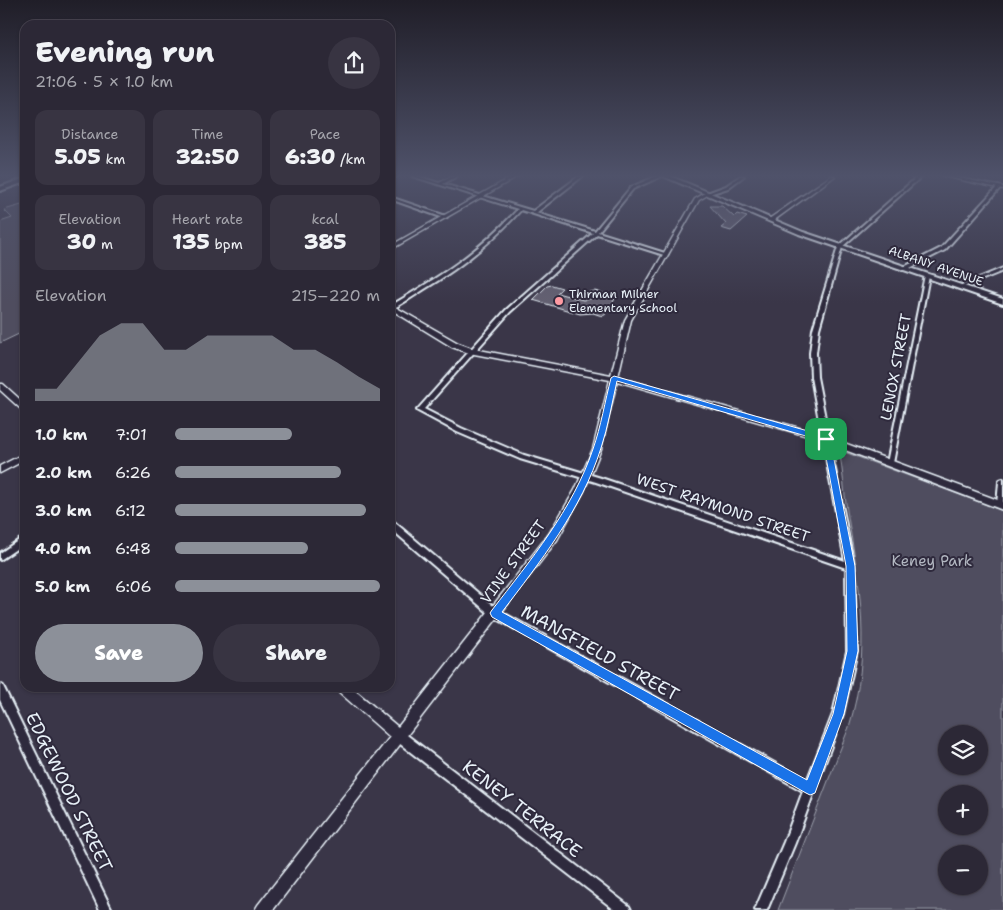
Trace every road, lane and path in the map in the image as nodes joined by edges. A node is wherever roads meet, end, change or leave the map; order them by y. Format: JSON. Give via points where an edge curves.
{"nodes":[{"id":1,"x":442,"y":218,"type":"edge"},
{"id":2,"x":512,"y":218,"type":"edge"},
{"id":3,"x":550,"y":218,"type":"edge"},
{"id":4,"x":608,"y":218,"type":"edge"},
{"id":5,"x":686,"y":218,"type":"edge"},
{"id":6,"x":767,"y":218,"type":"edge"},
{"id":7,"x":872,"y":218,"type":"edge"},
{"id":8,"x":972,"y":218,"type":"edge"},
{"id":9,"x":771,"y":220,"type":"joint"},
{"id":10,"x":596,"y":233,"type":"junction"},
{"id":11,"x":395,"y":245,"type":"edge"},
{"id":12,"x":840,"y":247,"type":"junction"},
{"id":13,"x":666,"y":254,"type":"junction"},
{"id":14,"x":904,"y":268,"type":"junction"},
{"id":15,"x":1003,"y":269,"type":"edge"},
{"id":16,"x":927,"y":276,"type":"junction"},
{"id":17,"x":959,"y":287,"type":"junction"},
{"id":18,"x":1003,"y":302,"type":"edge"},
{"id":19,"x":395,"y":304,"type":"edge"},
{"id":20,"x":395,"y":310,"type":"edge"},
{"id":21,"x":472,"y":352,"type":"junction"},
{"id":22,"x":614,"y":378,"type":"junction"},
{"id":23,"x":0,"y":386,"type":"edge"},
{"id":24,"x":20,"y":404,"type":"edge"},
{"id":25,"x":826,"y":439,"type":"junction"},
{"id":26,"x":20,"y":459,"type":"edge"},
{"id":27,"x":890,"y":463,"type":"junction"},
{"id":28,"x":0,"y":470,"type":"edge"},
{"id":29,"x":586,"y":476,"type":"junction"},
{"id":30,"x":1003,"y":482,"type":"edge"},
{"id":31,"x":1002,"y":505,"type":"edge"},
{"id":32,"x":395,"y":527,"type":"edge"},
{"id":33,"x":20,"y":543,"type":"edge"},
{"id":34,"x":0,"y":557,"type":"edge"},
{"id":35,"x":850,"y":566,"type":"junction"},
{"id":36,"x":495,"y":613,"type":"junction"},
{"id":37,"x":0,"y":689,"type":"edge"},
{"id":38,"x":348,"y":692,"type":"edge"},
{"id":39,"x":399,"y":736,"type":"junction"},
{"id":40,"x":810,"y":789,"type":"junction"},
{"id":41,"x":106,"y":910,"type":"edge"},
{"id":42,"x":264,"y":910,"type":"edge"},
{"id":43,"x":625,"y":910,"type":"edge"},
{"id":44,"x":761,"y":910,"type":"edge"}],
"edges":[{"from":1,"to":11,"type":"street"},
{"from":2,"to":19,"type":"street","via":[[461,264]]},
{"from":3,"to":10,"type":"street"},
{"from":4,"to":10,"type":"street"},
{"from":5,"to":13,"type":"street","name":"VINE STREET"},
{"from":6,"to":9,"type":"highway","name":"ALBANY AVENUE"},
{"from":7,"to":12,"type":"street"},
{"from":8,"to":14,"type":"street","via":[[943,249]]},
{"from":9,"to":12,"type":"highway","name":"ALBANY AVENUE"},
{"from":10,"to":13,"type":"street"},
{"from":10,"to":21,"type":"street","via":[[508,311]]},
{"from":12,"to":14,"type":"highway","name":"ALBANY AVENUE"},
{"from":12,"to":25,"type":"street","via":[[812,353]]},
{"from":13,"to":22,"type":"street","name":"VINE STREET","via":[[628,320]]},
{"from":14,"to":16,"type":"highway","name":"ALBANY AVENUE"},
{"from":15,"to":17,"type":"street"},
{"from":16,"to":17,"type":"highway","name":"ALBANY AVENUE"},
{"from":16,"to":27,"type":"street","name":"LENOX STREET"},
{"from":17,"to":18,"type":"highway","name":"ALBANY AVENUE"},
{"from":20,"to":21,"type":"street"},
{"from":21,"to":22,"type":"street"},
{"from":21,"to":29,"type":"street","name":"WEST RAYMOND STREET","via":[[420,410],[509,452]]},
{"from":22,"to":25,"type":"street"},
{"from":22,"to":29,"type":"street","name":"VINE STREET","via":[[597,449]]},
{"from":23,"to":24,"type":"street"},
{"from":25,"to":27,"type":"street"},
{"from":25,"to":35,"type":"street"},
{"from":26,"to":28,"type":"street"},
{"from":27,"to":31,"type":"street"},
{"from":29,"to":35,"type":"street","name":"WEST RAYMOND STREET"},
{"from":29,"to":36,"type":"street","name":"VINE STREET","via":[[553,537]]},
{"from":30,"to":31,"type":"street"},
{"from":32,"to":36,"type":"street","name":"MANSFIELD STREET"},
{"from":33,"to":34,"type":"street"},
{"from":35,"to":40,"type":"street","via":[[850,660],[838,714]]},
{"from":36,"to":39,"type":"street","name":"VINE STREET"},
{"from":36,"to":40,"type":"street","name":"MANSFIELD STREET"},
{"from":37,"to":41,"type":"street","name":"EDGEWOOD STREET"},
{"from":38,"to":39,"type":"street"},
{"from":39,"to":42,"type":"street","name":"VINE STREET"},
{"from":39,"to":43,"type":"street","name":"KENEY TERRACE"},
{"from":40,"to":44,"type":"street"}]}
